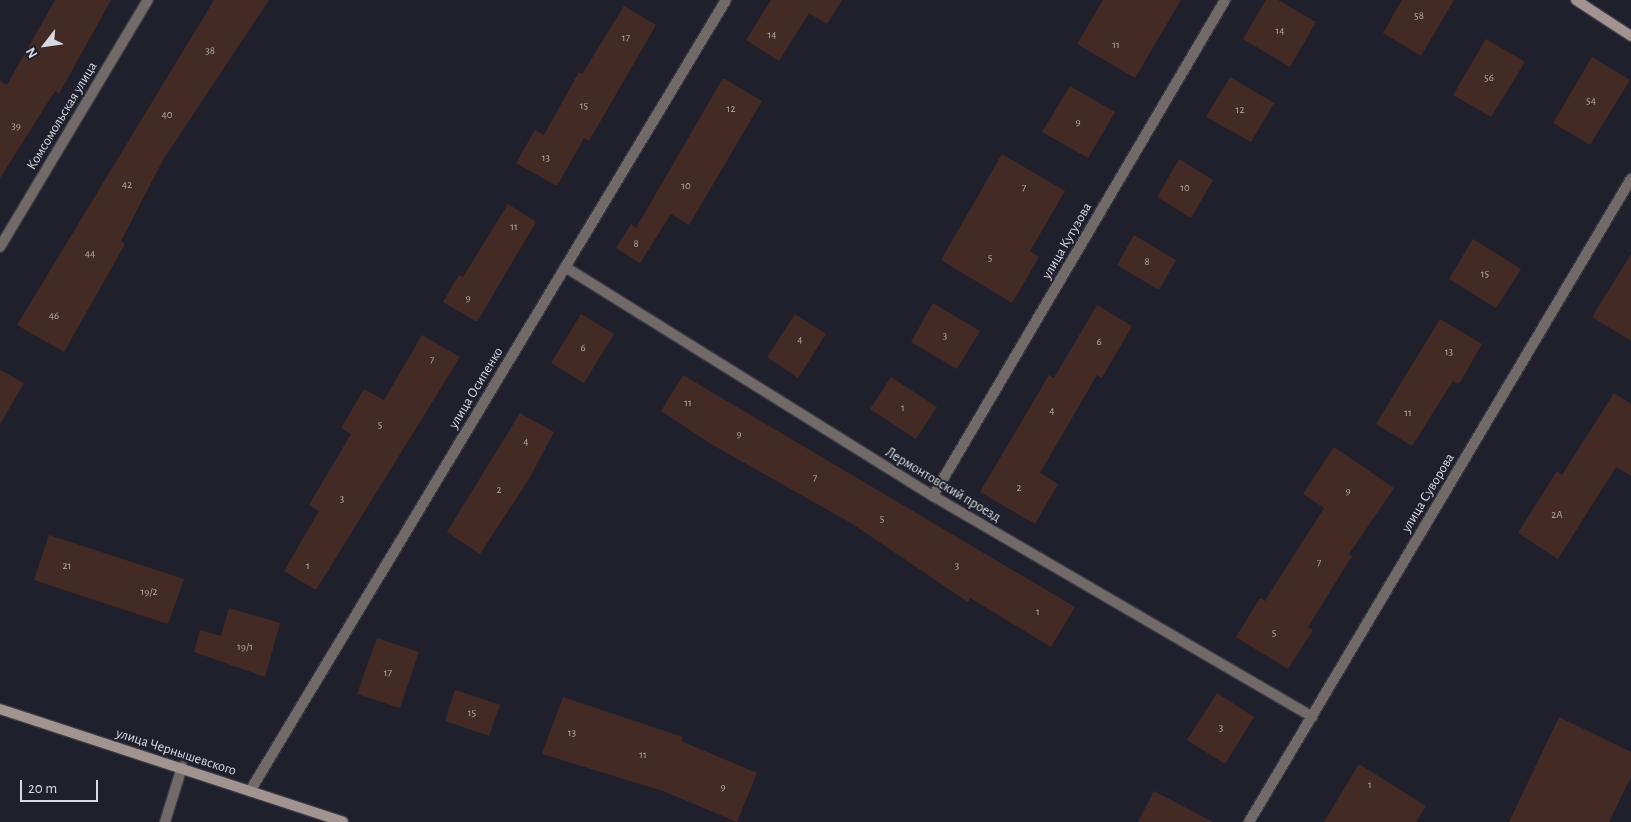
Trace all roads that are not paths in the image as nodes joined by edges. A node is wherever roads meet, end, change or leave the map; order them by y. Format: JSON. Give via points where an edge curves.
{"nodes":[{"id":1,"x":148,"y":0,"type":"edge"},
{"id":2,"x":726,"y":0,"type":"edge"},
{"id":3,"x":1225,"y":0,"type":"edge"},
{"id":4,"x":1576,"y":0,"type":"edge"},
{"id":5,"x":1631,"y":36,"type":"edge"},
{"id":6,"x":1631,"y":178,"type":"edge"},
{"id":7,"x":0,"y":246,"type":"edge"},
{"id":8,"x":565,"y":267,"type":"junction"},
{"id":9,"x":934,"y":496,"type":"junction"},
{"id":10,"x":0,"y":709,"type":"edge"},
{"id":11,"x":1312,"y":717,"type":"junction"},
{"id":12,"x":182,"y":768,"type":"junction"},
{"id":13,"x":250,"y":791,"type":"junction"},
{"id":14,"x":164,"y":822,"type":"edge"},
{"id":15,"x":343,"y":822,"type":"edge"},
{"id":16,"x":1250,"y":822,"type":"edge"}],
"edges":[{"from":1,"to":7,"type":"street","name":"Комсомольская улица"},
{"from":2,"to":8,"type":"street","name":"улица Осипенко"},
{"from":3,"to":9,"type":"street","name":"улица Кутузова"},
{"from":4,"to":5,"type":"main road"},
{"from":6,"to":11,"type":"street","name":"улица Суворова"},
{"from":8,"to":9,"type":"street","name":"Лермонтовский проезд"},
{"from":8,"to":13,"type":"street","name":"улица Осипенко"},
{"from":9,"to":11,"type":"street","name":"Лермонтовский проезд"},
{"from":10,"to":12,"type":"main road","name":"улица Чернышевского"},
{"from":11,"to":16,"type":"street","name":"улица Суворова"},
{"from":12,"to":13,"type":"main road","name":"улица Чернышевского"},
{"from":12,"to":14,"type":"street"},
{"from":13,"to":15,"type":"main road","name":"улица Чернышевского"}]}
